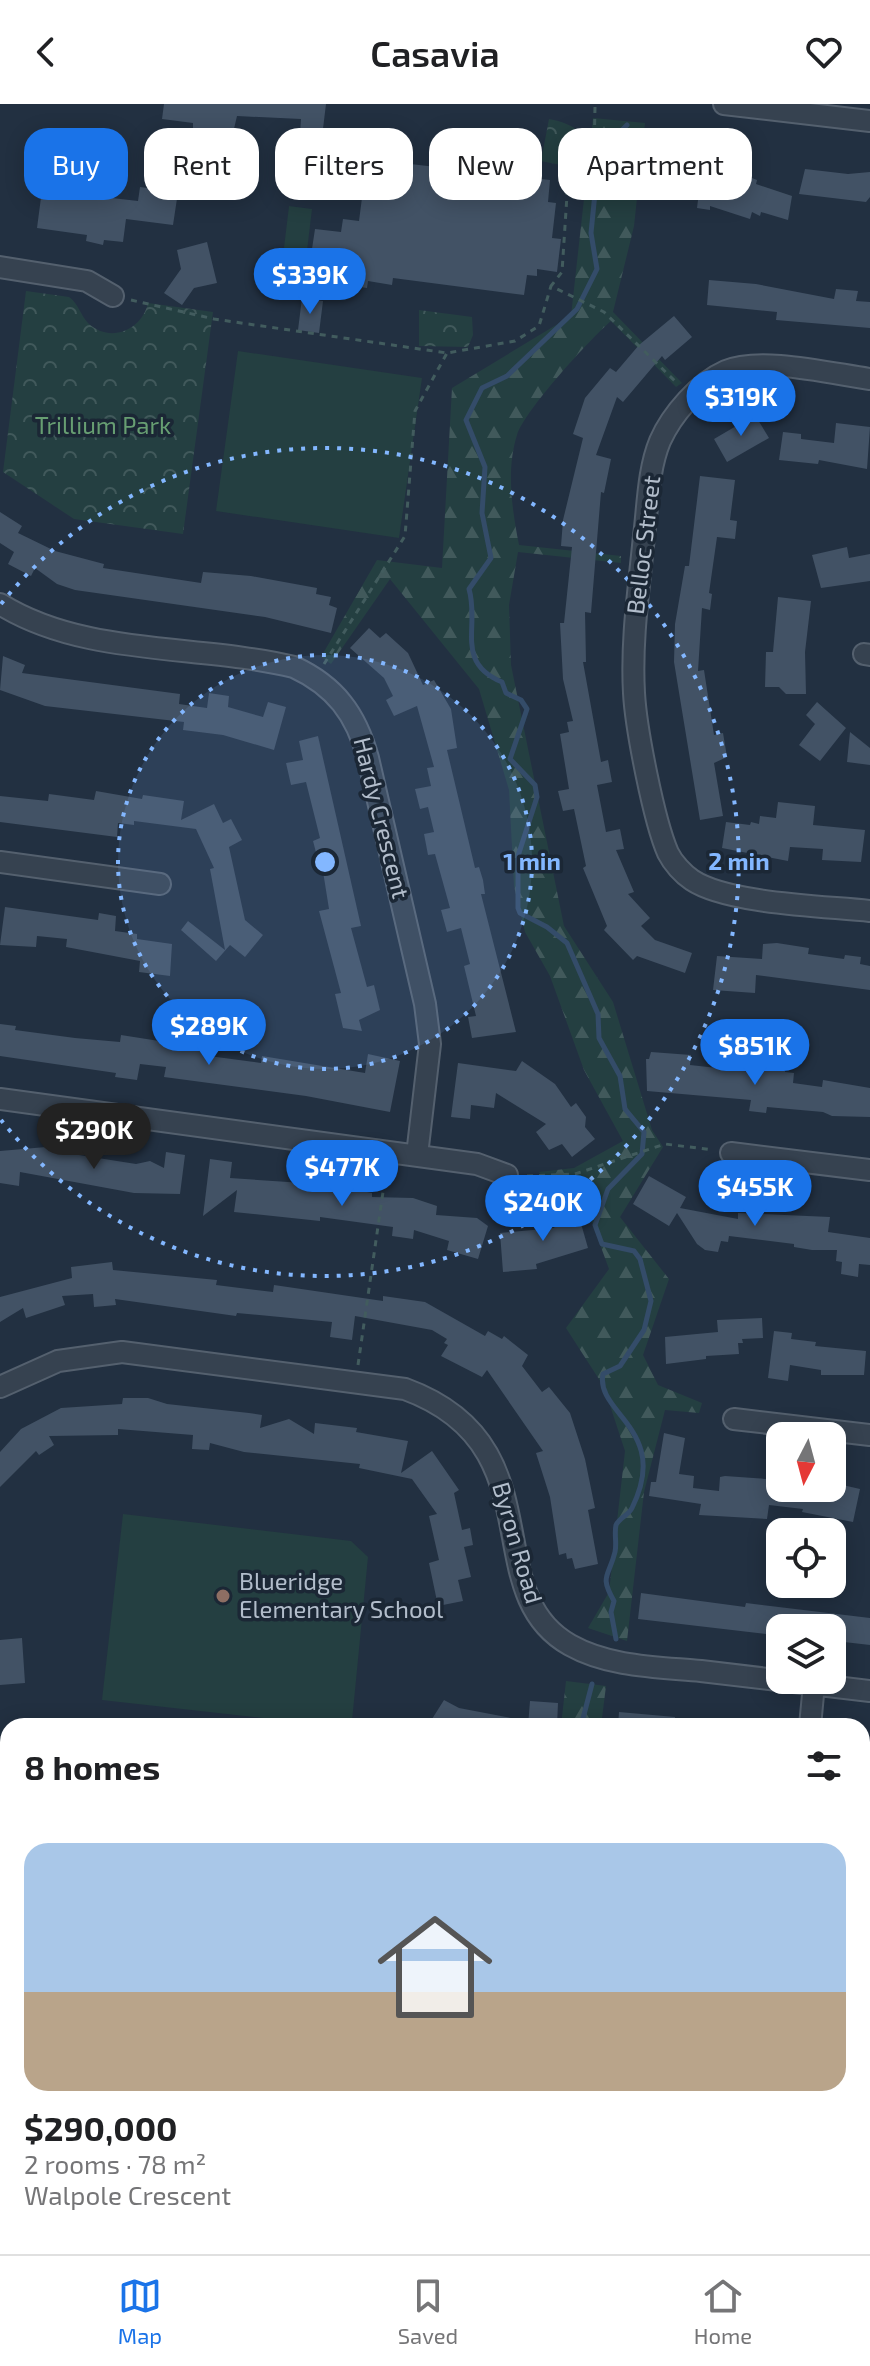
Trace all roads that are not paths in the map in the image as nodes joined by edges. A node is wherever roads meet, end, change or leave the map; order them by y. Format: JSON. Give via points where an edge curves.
{"nodes":[{"id":1,"x":724,"y":104,"type":"edge"},
{"id":2,"x":870,"y":121,"type":"edge"},
{"id":3,"x":0,"y":267,"type":"edge"},
{"id":4,"x":113,"y":296,"type":"road end"},
{"id":5,"x":870,"y":379,"type":"edge"},
{"id":6,"x":0,"y":604,"type":"edge"},
{"id":7,"x":0,"y":862,"type":"edge"},
{"id":8,"x":160,"y":884,"type":"dead end"},
{"id":9,"x":870,"y":911,"type":"edge"},
{"id":10,"x":0,"y":1099,"type":"edge"},
{"id":11,"x":731,"y":1153,"type":"road end"},
{"id":12,"x":417,"y":1155,"type":"junction"},
{"id":13,"x":870,"y":1170,"type":"edge"},
{"id":14,"x":507,"y":1175,"type":"road end"},
{"id":15,"x":0,"y":1387,"type":"edge"},
{"id":16,"x":734,"y":1419,"type":"dead end"},
{"id":17,"x":870,"y":1435,"type":"edge"},
{"id":18,"x":766,"y":1679,"type":"edge"},
{"id":19,"x":846,"y":1688,"type":"edge"},
{"id":20,"x":870,"y":1691,"type":"edge"},
{"id":21,"x":813,"y":1694,"type":"edge"},
{"id":22,"x":811,"y":1718,"type":"edge"}],
"edges":[{"from":1,"to":2,"type":"street"},
{"from":3,"to":4,"type":"street","via":[[87,281]]},
{"from":5,"to":9,"type":"street","name":"Belloc Street","via":[[747,366],[727,370],[672,419],[651,477],[634,669],[637,711],[663,838],[670,857],[692,880],[732,895]]},
{"from":6,"to":12,"type":"street","name":"Hardy Crescent","via":[[57,630],[99,639],[265,660],[315,677],[345,704],[361,731],[425,1004],[430,1044]]},
{"from":7,"to":8,"type":"street"},
{"from":10,"to":12,"type":"street"},
{"from":11,"to":13,"type":"street"},
{"from":12,"to":14,"type":"street","via":[[477,1164]]},
{"from":15,"to":18,"type":"street","name":"Byron Road","via":[[58,1361],[122,1352],[405,1389],[435,1400],[460,1418],[491,1457],[524,1587],[553,1633],[571,1645],[625,1663]]},
{"from":16,"to":17,"type":"street"},
{"from":19,"to":20,"type":"street","name":"Byron Road"},
{"from":21,"to":22,"type":"street"}]}
